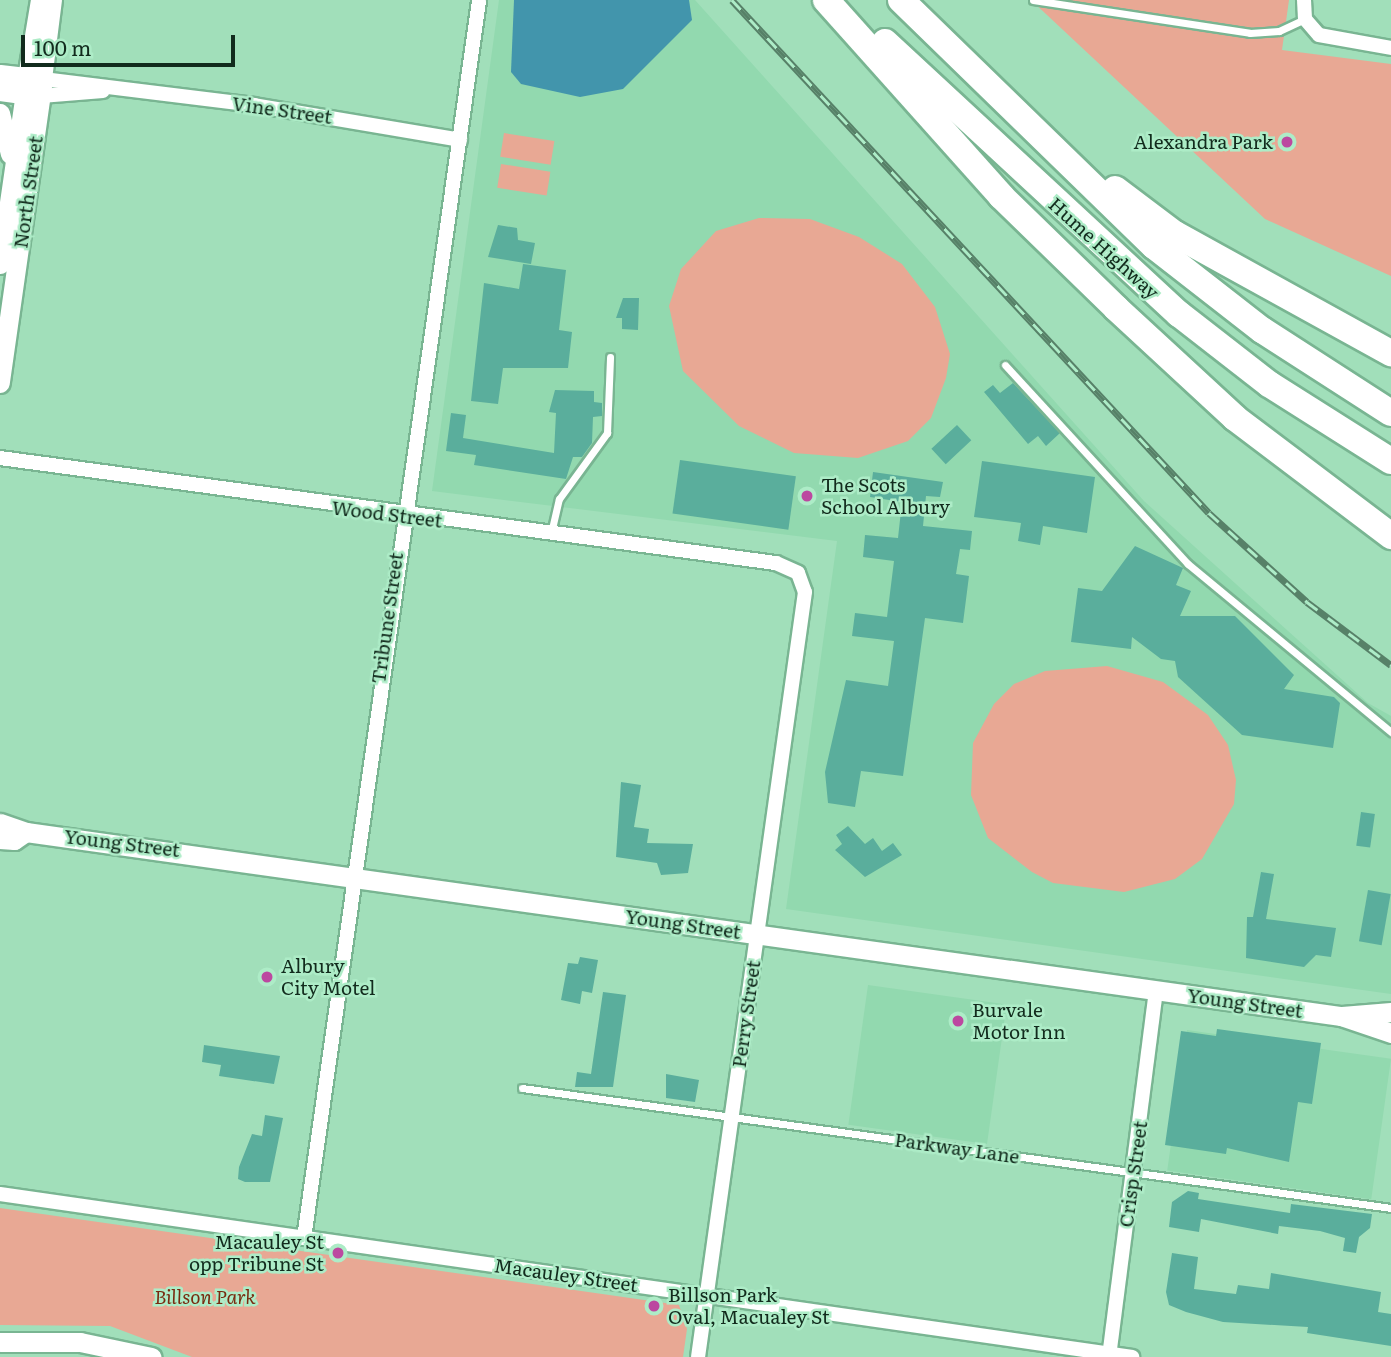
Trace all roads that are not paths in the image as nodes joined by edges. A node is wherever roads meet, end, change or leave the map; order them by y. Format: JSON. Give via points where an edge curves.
{"nodes":[{"id":1,"x":40,"y":0,"type":"edge"},
{"id":2,"x":53,"y":0,"type":"edge"},
{"id":3,"x":479,"y":0,"type":"edge"},
{"id":4,"x":827,"y":0,"type":"edge"},
{"id":5,"x":846,"y":0,"type":"edge"},
{"id":6,"x":901,"y":0,"type":"edge"},
{"id":7,"x":1033,"y":0,"type":"edge"},
{"id":8,"x":1304,"y":0,"type":"edge"},
{"id":9,"x":1305,"y":19,"type":"junction"},
{"id":10,"x":1391,"y":48,"type":"edge"},
{"id":11,"x":0,"y":74,"type":"edge"},
{"id":12,"x":34,"y":87,"type":"junction"},
{"id":13,"x":0,"y":91,"type":"edge"},
{"id":14,"x":0,"y":113,"type":"edge"},
{"id":15,"x":1016,"y":114,"type":"junction"},
{"id":16,"x":460,"y":140,"type":"junction"},
{"id":17,"x":8,"y":204,"type":"junction"},
{"id":18,"x":0,"y":264,"type":"edge"},
{"id":19,"x":1391,"y":353,"type":"edge"},
{"id":20,"x":610,"y":357,"type":"dead end"},
{"id":21,"x":1005,"y":365,"type":"dead end"},
{"id":22,"x":0,"y":383,"type":"edge"},
{"id":23,"x":1391,"y":413,"type":"edge"},
{"id":24,"x":0,"y":458,"type":"edge"},
{"id":25,"x":1391,"y":461,"type":"edge"},
{"id":26,"x":401,"y":515,"type":"junction"},
{"id":27,"x":551,"y":534,"type":"junction"},
{"id":28,"x":1391,"y":536,"type":"edge"},
{"id":29,"x":776,"y":563,"type":"joint"},
{"id":30,"x":1391,"y":732,"type":"edge"},
{"id":31,"x":10,"y":825,"type":"edge"},
{"id":32,"x":0,"y":839,"type":"edge"},
{"id":33,"x":351,"y":878,"type":"junction"},
{"id":34,"x":756,"y":934,"type":"junction"},
{"id":35,"x":1156,"y":992,"type":"junction"},
{"id":36,"x":1391,"y":1012,"type":"edge"},
{"id":37,"x":1341,"y":1016,"type":"junction"},
{"id":38,"x":1391,"y":1033,"type":"edge"},
{"id":39,"x":522,"y":1088,"type":"dead end"},
{"id":40,"x":732,"y":1117,"type":"junction"},
{"id":41,"x":1133,"y":1173,"type":"junction"},
{"id":42,"x":0,"y":1195,"type":"edge"},
{"id":43,"x":1391,"y":1208,"type":"edge"},
{"id":44,"x":303,"y":1238,"type":"junction"},
{"id":45,"x":707,"y":1296,"type":"junction"},
{"id":46,"x":0,"y":1342,"type":"edge"},
{"id":47,"x":1109,"y":1355,"type":"edge"},
{"id":48,"x":151,"y":1357,"type":"edge"},
{"id":49,"x":698,"y":1357,"type":"edge"},
{"id":50,"x":1132,"y":1357,"type":"edge"}],
"edges":[{"from":1,"to":12,"type":"street","name":"North Street"},
{"from":2,"to":12,"type":"street","name":"North Street"},
{"from":3,"to":16,"type":"street","name":"Tribune Street"},
{"from":4,"to":28,"type":"highway","via":[[1001,196],[1116,308],[1235,418]]},
{"from":5,"to":25,"type":"highway","name":"Hume Highway","via":[[1087,235],[1169,305],[1269,384]]},
{"from":6,"to":15,"type":"highway","name":"Hume Highway"},
{"from":7,"to":9,"type":"lane","via":[[1250,33],[1279,31]]},
{"from":8,"to":9,"type":"street"},
{"from":9,"to":10,"type":"street","via":[[1319,35]]},
{"from":11,"to":12,"type":"main road"},
{"from":12,"to":13,"type":"main road"},
{"from":12,"to":16,"type":"street","name":"Vine Street","via":[[254,105]]},
{"from":12,"to":17,"type":"main road","name":"North Street"},
{"from":12,"to":22,"type":"main road","name":"North Street"},
{"from":14,"to":17,"type":"main road","via":[[9,136]]},
{"from":15,"to":19,"type":"highway","via":[[1175,234]]},
{"from":15,"to":23,"type":"highway","name":"Hume Highway","via":[[1154,246],[1262,330]]},
{"from":16,"to":26,"type":"street","name":"Tribune Street"},
{"from":17,"to":18,"type":"main road","name":"North Street"},
{"from":20,"to":27,"type":"lane","via":[[607,433],[559,499]]},
{"from":21,"to":30,"type":"lane","via":[[1188,564]]},
{"from":24,"to":26,"type":"street","name":"Wood Street"},
{"from":26,"to":27,"type":"street","name":"Wood Street"},
{"from":26,"to":33,"type":"street","name":"Tribune Street"},
{"from":27,"to":29,"type":"street","name":"Wood Street"},
{"from":29,"to":34,"type":"street","name":"Perry Street","via":[[798,573],[805,592]]},
{"from":31,"to":32,"type":"main road","name":"Young Street","via":[[14,840]]},
{"from":31,"to":33,"type":"main road","name":"Young Street"},
{"from":33,"to":34,"type":"main road","name":"Young Street"},
{"from":33,"to":44,"type":"street","name":"Tribune Street"},
{"from":34,"to":35,"type":"main road","name":"Young Street"},
{"from":34,"to":40,"type":"street","name":"Perry Street"},
{"from":35,"to":37,"type":"main road","name":"Young Street"},
{"from":35,"to":41,"type":"street","name":"Crisp Street"},
{"from":36,"to":37,"type":"main road","name":"Young Street"},
{"from":37,"to":38,"type":"main road","name":"Young Street"},
{"from":39,"to":40,"type":"lane","name":"Parkway Lane"},
{"from":40,"to":41,"type":"lane","name":"Parkway Lane"},
{"from":40,"to":45,"type":"street","name":"Perry Street"},
{"from":41,"to":43,"type":"lane","name":"Parkway Lane"},
{"from":41,"to":47,"type":"street","name":"Crisp Street"},
{"from":42,"to":44,"type":"street","name":"Macauley Street"},
{"from":44,"to":45,"type":"street","name":"Macauley Street"},
{"from":45,"to":47,"type":"street","name":"Macauley Street"},
{"from":45,"to":49,"type":"street","name":"Perry Street"},
{"from":46,"to":48,"type":"main road","via":[[80,1342]]},
{"from":47,"to":50,"type":"street","name":"Macauley Street"}]}
